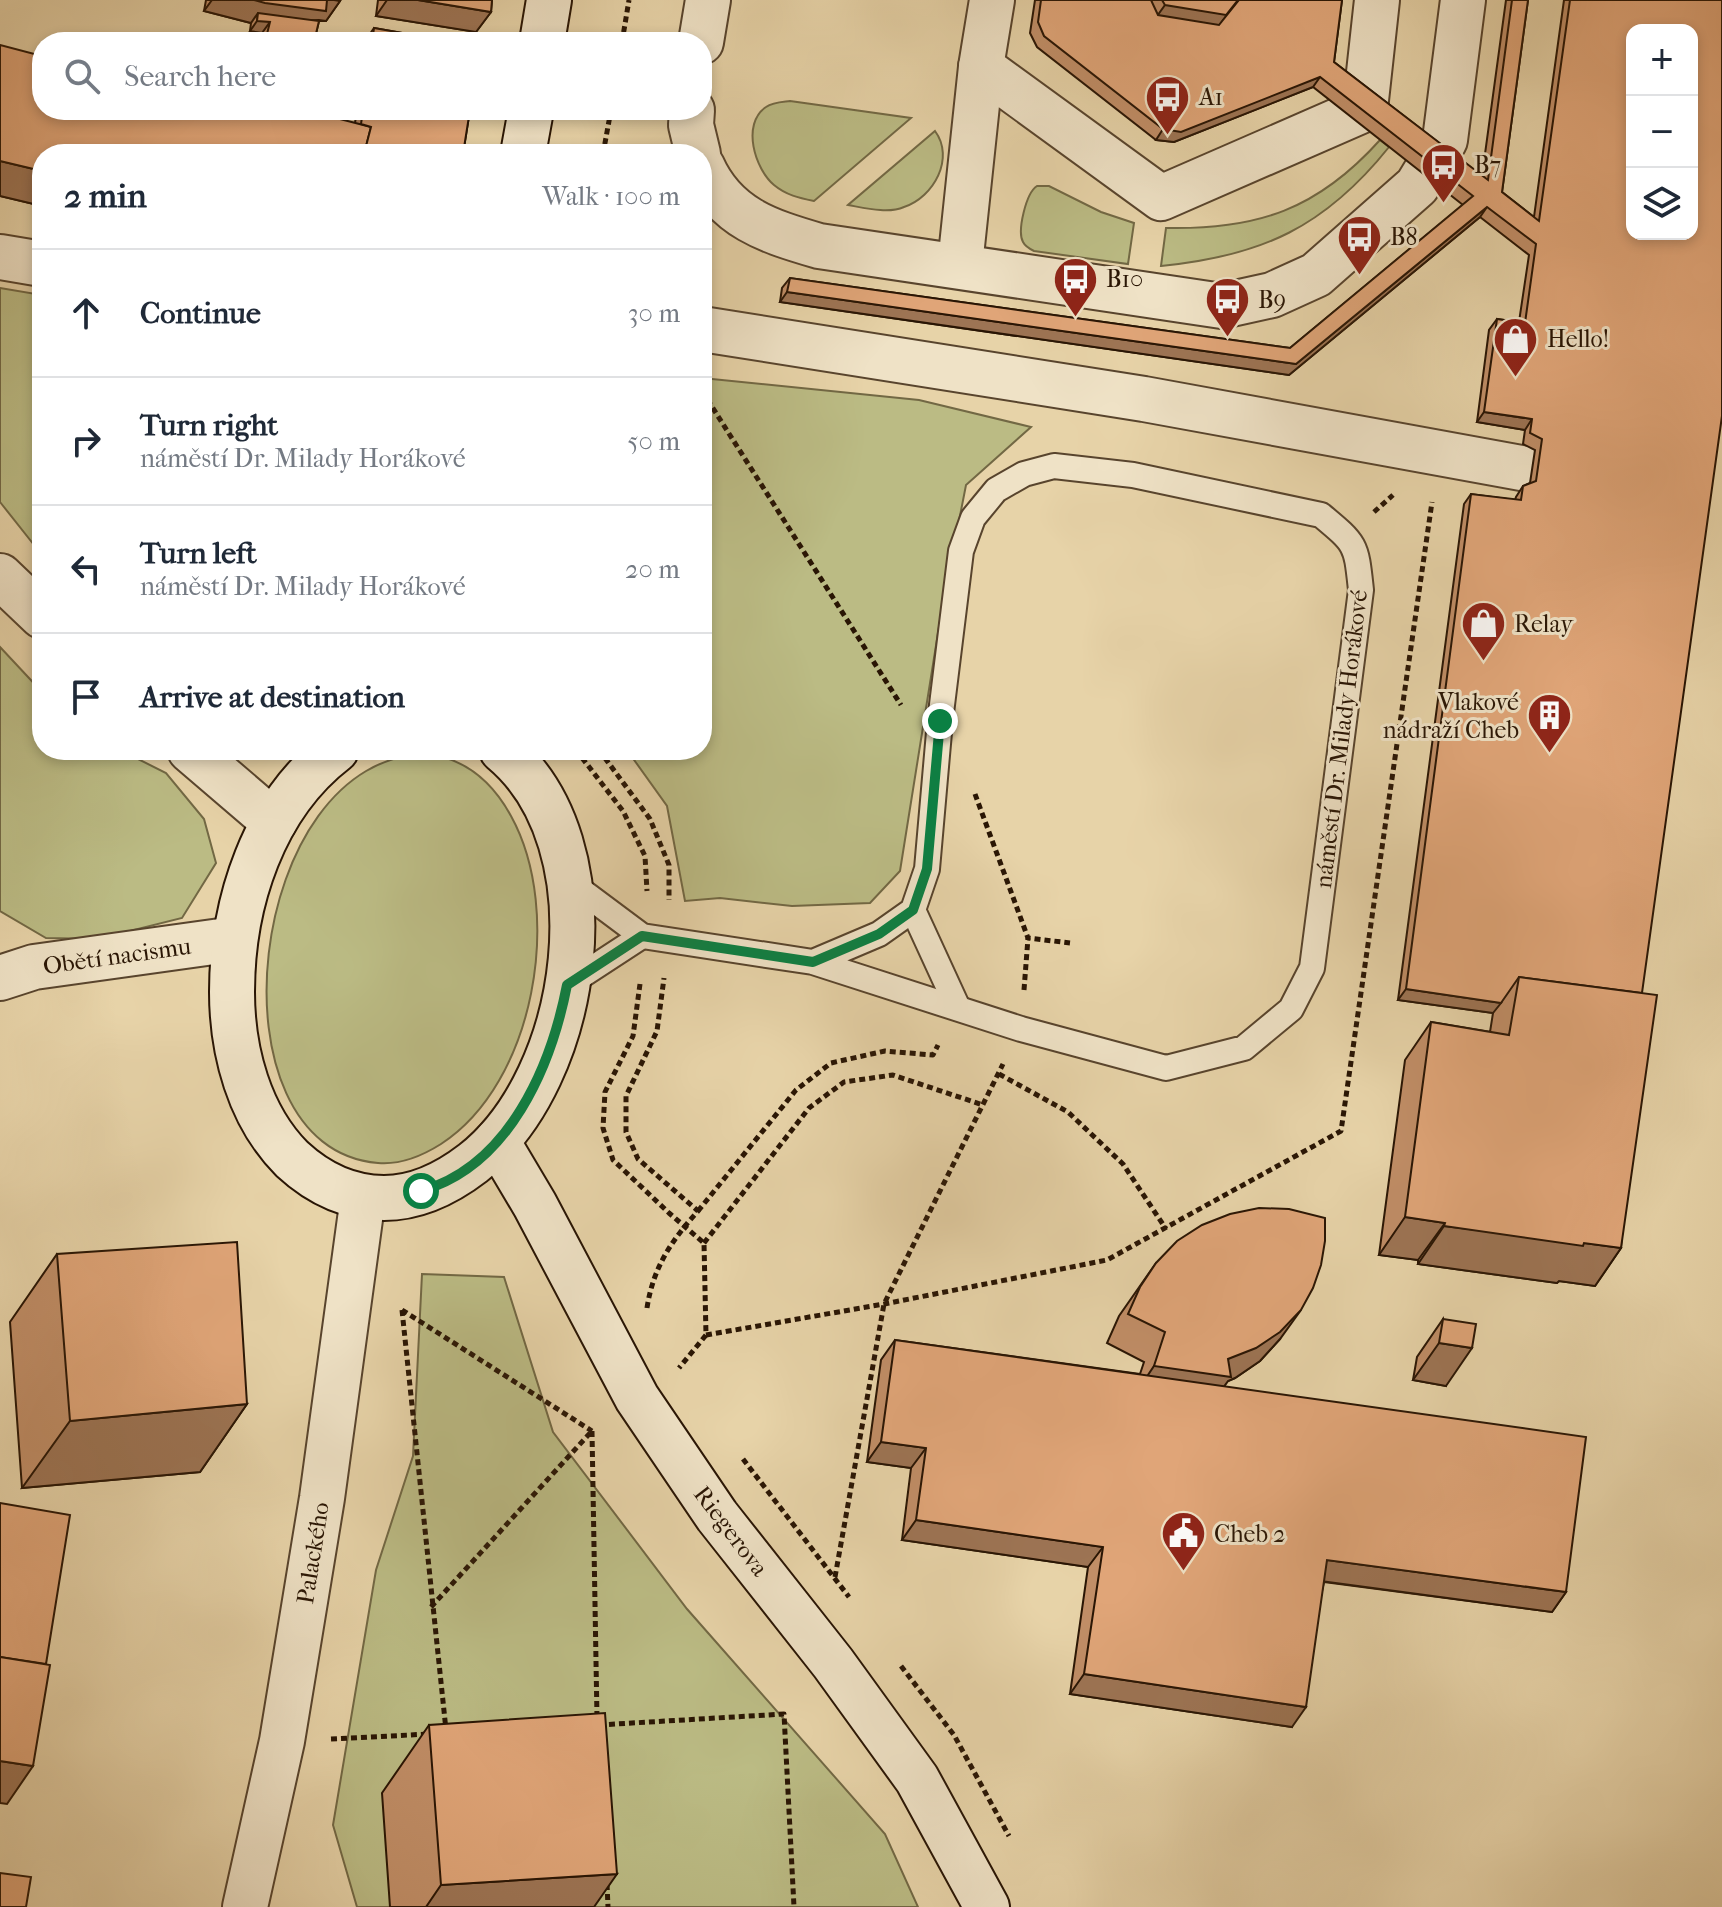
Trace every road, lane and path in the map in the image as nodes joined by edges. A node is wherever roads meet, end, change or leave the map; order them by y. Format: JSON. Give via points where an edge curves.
{"nodes":[{"id":1,"x":549,"y":0,"type":"edge"},
{"id":2,"x":629,"y":0,"type":"edge"},
{"id":3,"x":708,"y":0,"type":"edge"},
{"id":4,"x":992,"y":0,"type":"edge"},
{"id":5,"x":1377,"y":0,"type":"edge"},
{"id":6,"x":1463,"y":0,"type":"edge"},
{"id":7,"x":544,"y":32,"type":"edge"},
{"id":8,"x":624,"y":32,"type":"edge"},
{"id":9,"x":703,"y":32,"type":"edge"},
{"id":10,"x":981,"y":67,"type":"junction"},
{"id":11,"x":529,"y":120,"type":"edge"},
{"id":12,"x":609,"y":120,"type":"edge"},
{"id":13,"x":691,"y":120,"type":"edge"},
{"id":14,"x":525,"y":144,"type":"edge"},
{"id":15,"x":605,"y":144,"type":"edge"},
{"id":16,"x":696,"y":144,"type":"edge"},
{"id":17,"x":712,"y":183,"type":"edge"},
{"id":18,"x":0,"y":257,"type":"edge"},
{"id":19,"x":32,"y":262,"type":"edge"},
{"id":20,"x":960,"y":265,"type":"junction"},
{"id":21,"x":712,"y":331,"type":"edge"},
{"id":22,"x":712,"y":407,"type":"edge"},
{"id":23,"x":1532,"y":470,"type":"dead end"},
{"id":24,"x":0,"y":576,"type":"edge"},
{"id":25,"x":32,"y":606,"type":"edge"},
{"id":26,"x":939,"y":735,"type":"junction"},
{"id":27,"x":202,"y":760,"type":"edge"},
{"id":28,"x":325,"y":760,"type":"edge"},
{"id":29,"x":512,"y":760,"type":"edge"},
{"id":30,"x":584,"y":760,"type":"edge"},
{"id":31,"x":606,"y":760,"type":"edge"},
{"id":32,"x":274,"y":822,"type":"junction"},
{"id":33,"x":567,"y":880,"type":"junction"},
{"id":34,"x":913,"y":910,"type":"junction"},
{"id":35,"x":653,"y":937,"type":"junction"},
{"id":36,"x":1028,"y":938,"type":"junction"},
{"id":37,"x":235,"y":939,"type":"junction"},
{"id":38,"x":1070,"y":943,"type":"dead end"},
{"id":39,"x":813,"y":962,"type":"junction"},
{"id":40,"x":0,"y":978,"type":"edge"},
{"id":41,"x":567,"y":985,"type":"junction"},
{"id":42,"x":958,"y":1008,"type":"junction"},
{"id":43,"x":1021,"y":1029,"type":"junction"},
{"id":44,"x":999,"y":1074,"type":"junction"},
{"id":45,"x":983,"y":1105,"type":"junction"},
{"id":46,"x":497,"y":1141,"type":"junction"},
{"id":47,"x":363,"y":1197,"type":"junction"},
{"id":48,"x":698,"y":1211,"type":"junction"},
{"id":49,"x":684,"y":1226,"type":"junction"},
{"id":50,"x":1166,"y":1229,"type":"dead end"},
{"id":51,"x":704,"y":1243,"type":"junction"},
{"id":52,"x":646,"y":1314,"type":"dead end"},
{"id":53,"x":668,"y":1361,"type":"dead end"},
{"id":54,"x":592,"y":1431,"type":"junction"},
{"id":55,"x":741,"y":1457,"type":"dead end"},
{"id":56,"x":431,"y":1607,"type":"junction"},
{"id":57,"x":597,"y":1725,"type":"junction"},
{"id":58,"x":598,"y":1736,"type":"edge"},
{"id":59,"x":282,"y":1741,"type":"junction"},
{"id":60,"x":607,"y":1878,"type":"edge"},
{"id":61,"x":245,"y":1907,"type":"edge"},
{"id":62,"x":608,"y":1907,"type":"edge"},
{"id":63,"x":794,"y":1907,"type":"edge"},
{"id":64,"x":987,"y":1907,"type":"edge"}],
"edges":[{"from":1,"to":7,"type":"street"},
{"from":2,"to":8,"type":"path"},
{"from":3,"to":9,"type":"street"},
{"from":4,"to":10,"type":"street"},
{"from":5,"to":10,"type":"street","via":[[1365,109],[1161,198]]},
{"from":6,"to":20,"type":"street","via":[[1445,140],[1417,186],[1316,275],[1272,295],[1222,306]]},
{"from":10,"to":20,"type":"street"},
{"from":11,"to":14,"type":"street"},
{"from":12,"to":15,"type":"path"},
{"from":13,"to":16,"type":"street"},
{"from":17,"to":20,"type":"street","via":[[720,196],[770,232],[819,246]]},
{"from":18,"to":19,"type":"street"},
{"from":21,"to":23,"type":"street","via":[[1144,399]]},
{"from":22,"to":26,"type":"path","via":[[919,734]]},
{"from":24,"to":25,"type":"street"},
{"from":26,"to":34,"type":"lane","name":"náměstí Dr. Milady Horákové","via":[[927,869]]},
{"from":26,"to":36,"type":"path","via":[[955,737]]},
{"from":26,"to":43,"type":"lane","name":"náměstí Dr. Milady Horákové","via":[[961,551],[973,518],[996,490],[1024,474],[1054,466],[1083,469],[1249,498],[1321,515],[1357,550],[1361,590],[1312,968],[1291,1009],[1244,1048],[1166,1068]]},
{"from":27,"to":32,"type":"street"},
{"from":28,"to":32,"type":"street","via":[[299,785]]},
{"from":29,"to":33,"type":"street","via":[[545,806]]},
{"from":30,"to":35,"type":"path","via":[[623,811],[645,856]]},
{"from":31,"to":35,"type":"path","via":[[650,819],[669,865]]},
{"from":32,"to":37,"type":"street","via":[[251,874]]},
{"from":33,"to":35,"type":"lane","name":"náměstí Dr. Milady Horákové"},
{"from":33,"to":41,"type":"street"},
{"from":34,"to":39,"type":"lane","via":[[879,934]]},
{"from":34,"to":42,"type":"lane"},
{"from":35,"to":39,"type":"lane","name":"náměstí Dr. Milady Horákové"},
{"from":35,"to":41,"type":"lane"},
{"from":35,"to":48,"type":"path","via":[[657,1031],[626,1096],[626,1132],[638,1159]]},
{"from":35,"to":49,"type":"path","via":[[633,1036],[605,1092],[603,1128],[613,1160]]},
{"from":36,"to":38,"type":"path"},
{"from":36,"to":43,"type":"path"},
{"from":37,"to":40,"type":"street","name":"Obětí nacismu","via":[[34,967]]},
{"from":37,"to":47,"type":"street","via":[[234,1026],[258,1111],[301,1167],[326,1184]]},
{"from":39,"to":42,"type":"lane","name":"náměstí Dr. Milady Horákové"},
{"from":41,"to":46,"type":"street","via":[[544,1065]]},
{"from":42,"to":43,"type":"lane","name":"náměstí Dr. Milady Horákové"},
{"from":42,"to":48,"type":"path","via":[[933,1055],[885,1051],[831,1063],[796,1090]]},
{"from":43,"to":44,"type":"path"},
{"from":44,"to":45,"type":"path"},
{"from":44,"to":50,"type":"path","via":[[1068,1112],[1123,1164]]},
{"from":45,"to":51,"type":"path","via":[[893,1075],[844,1082],[809,1108]]},
{"from":45,"to":55,"type":"path","via":[[884,1304],[835,1578]]},
{"from":46,"to":47,"type":"street","via":[[457,1175],[430,1189],[402,1197]]},
{"from":46,"to":64,"type":"street","name":"Riegerova","via":[[637,1398],[717,1516],[917,1779]]},
{"from":47,"to":59,"type":"street","name":"Palackého"},
{"from":48,"to":49,"type":"path"},
{"from":49,"to":51,"type":"path"},
{"from":49,"to":52,"type":"path","via":[[651,1282]]},
{"from":51,"to":53,"type":"path","via":[[706,1335],[675,1372]]},
{"from":54,"to":56,"type":"path"},
{"from":54,"to":56,"type":"path","via":[[402,1310]]},
{"from":54,"to":57,"type":"path"},
{"from":56,"to":59,"type":"path","via":[[447,1733]]},
{"from":57,"to":58,"type":"path"},
{"from":57,"to":63,"type":"path","via":[[784,1714]]},
{"from":59,"to":61,"type":"street","name":"Palackého"},
{"from":60,"to":62,"type":"path"}]}
